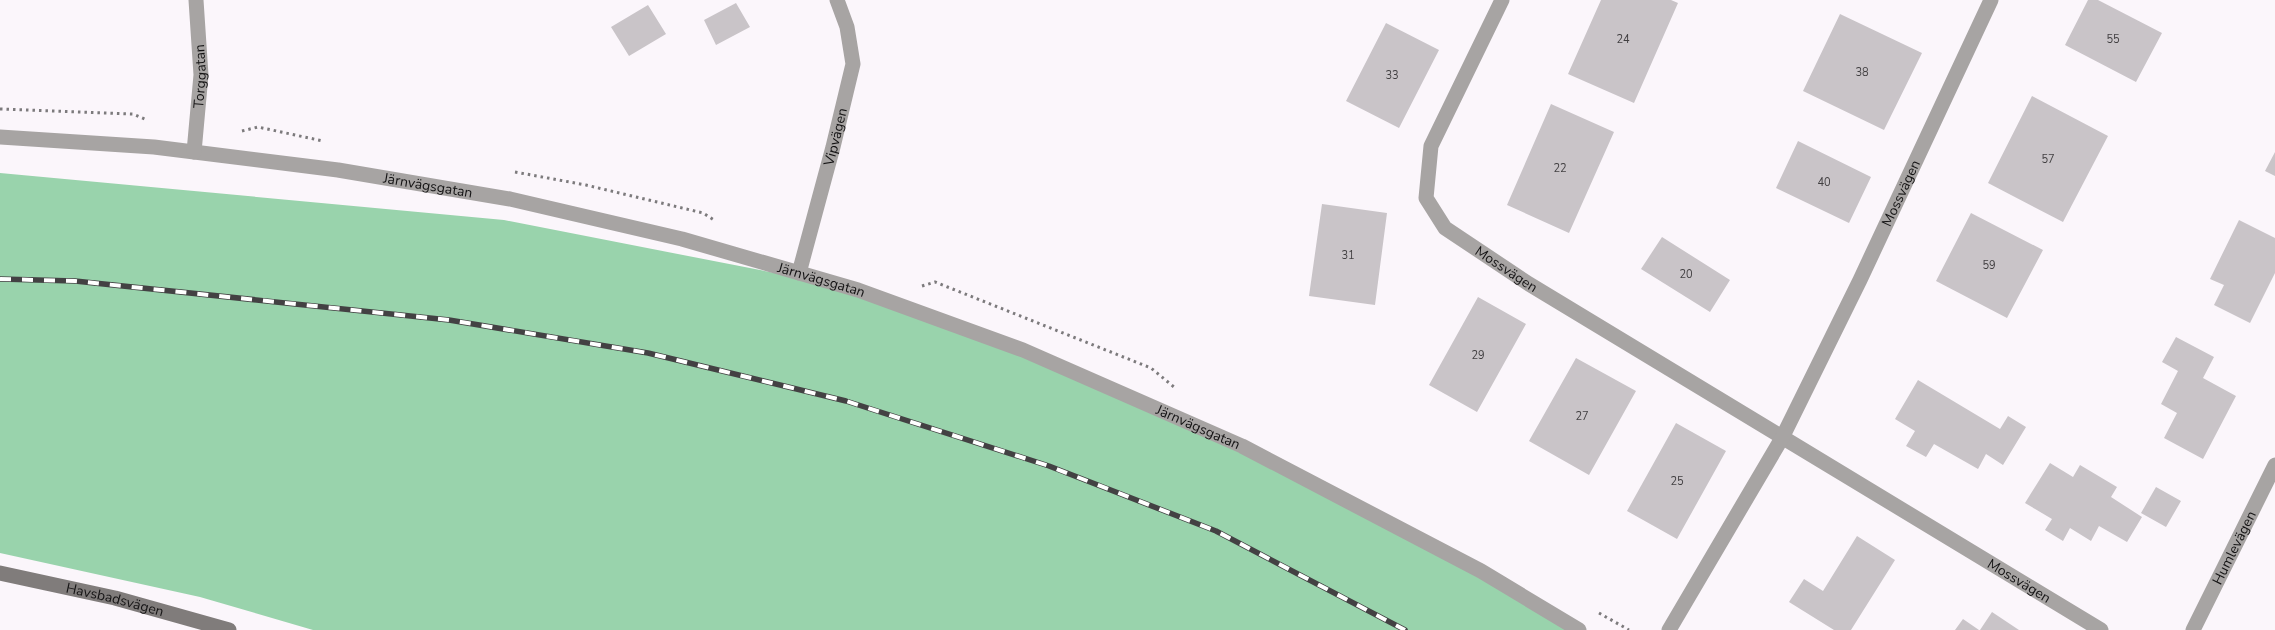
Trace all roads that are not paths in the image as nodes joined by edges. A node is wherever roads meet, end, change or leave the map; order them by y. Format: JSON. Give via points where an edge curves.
{"nodes":[{"id":1,"x":196,"y":0,"type":"edge"},
{"id":2,"x":838,"y":0,"type":"edge"},
{"id":3,"x":1502,"y":0,"type":"edge"},
{"id":4,"x":1991,"y":0,"type":"edge"},
{"id":5,"x":0,"y":137,"type":"edge"},
{"id":6,"x":194,"y":152,"type":"junction"},
{"id":7,"x":799,"y":273,"type":"junction"},
{"id":8,"x":1782,"y":438,"type":"junction"},
{"id":9,"x":2275,"y":465,"type":"edge"},
{"id":10,"x":0,"y":573,"type":"edge"},
{"id":11,"x":229,"y":630,"type":"edge"},
{"id":12,"x":1579,"y":630,"type":"edge"},
{"id":13,"x":1669,"y":630,"type":"edge"},
{"id":14,"x":2101,"y":630,"type":"edge"},
{"id":15,"x":2193,"y":630,"type":"edge"}],
"edges":[{"from":1,"to":6,"type":"street","name":"Torggatan","via":[[201,76]]},
{"from":2,"to":7,"type":"street","name":"Vipvägen","via":[[847,27],[853,64]]},
{"from":3,"to":8,"type":"street","name":"Mossvägen","via":[[1431,146],[1426,198],[1445,228],[1529,284]]},
{"from":4,"to":8,"type":"street","name":"Mossvägen"},
{"from":5,"to":6,"type":"street","name":"Järnvägsgatan"},
{"from":6,"to":7,"type":"street","name":"Järnvägsgatan","via":[[338,170],[510,200],[682,239]]},
{"from":7,"to":12,"type":"street","name":"Järnvägsgatan","via":[[858,290],[1023,350],[1242,446],[1481,571]]},
{"from":8,"to":13,"type":"street","name":"Mossvägen"},
{"from":8,"to":14,"type":"street","name":"Mossvägen"},
{"from":9,"to":15,"type":"street","name":"Humlevägen"},
{"from":10,"to":11,"type":"main road","name":"Havsbadsvägen","via":[[114,598]]}]}
